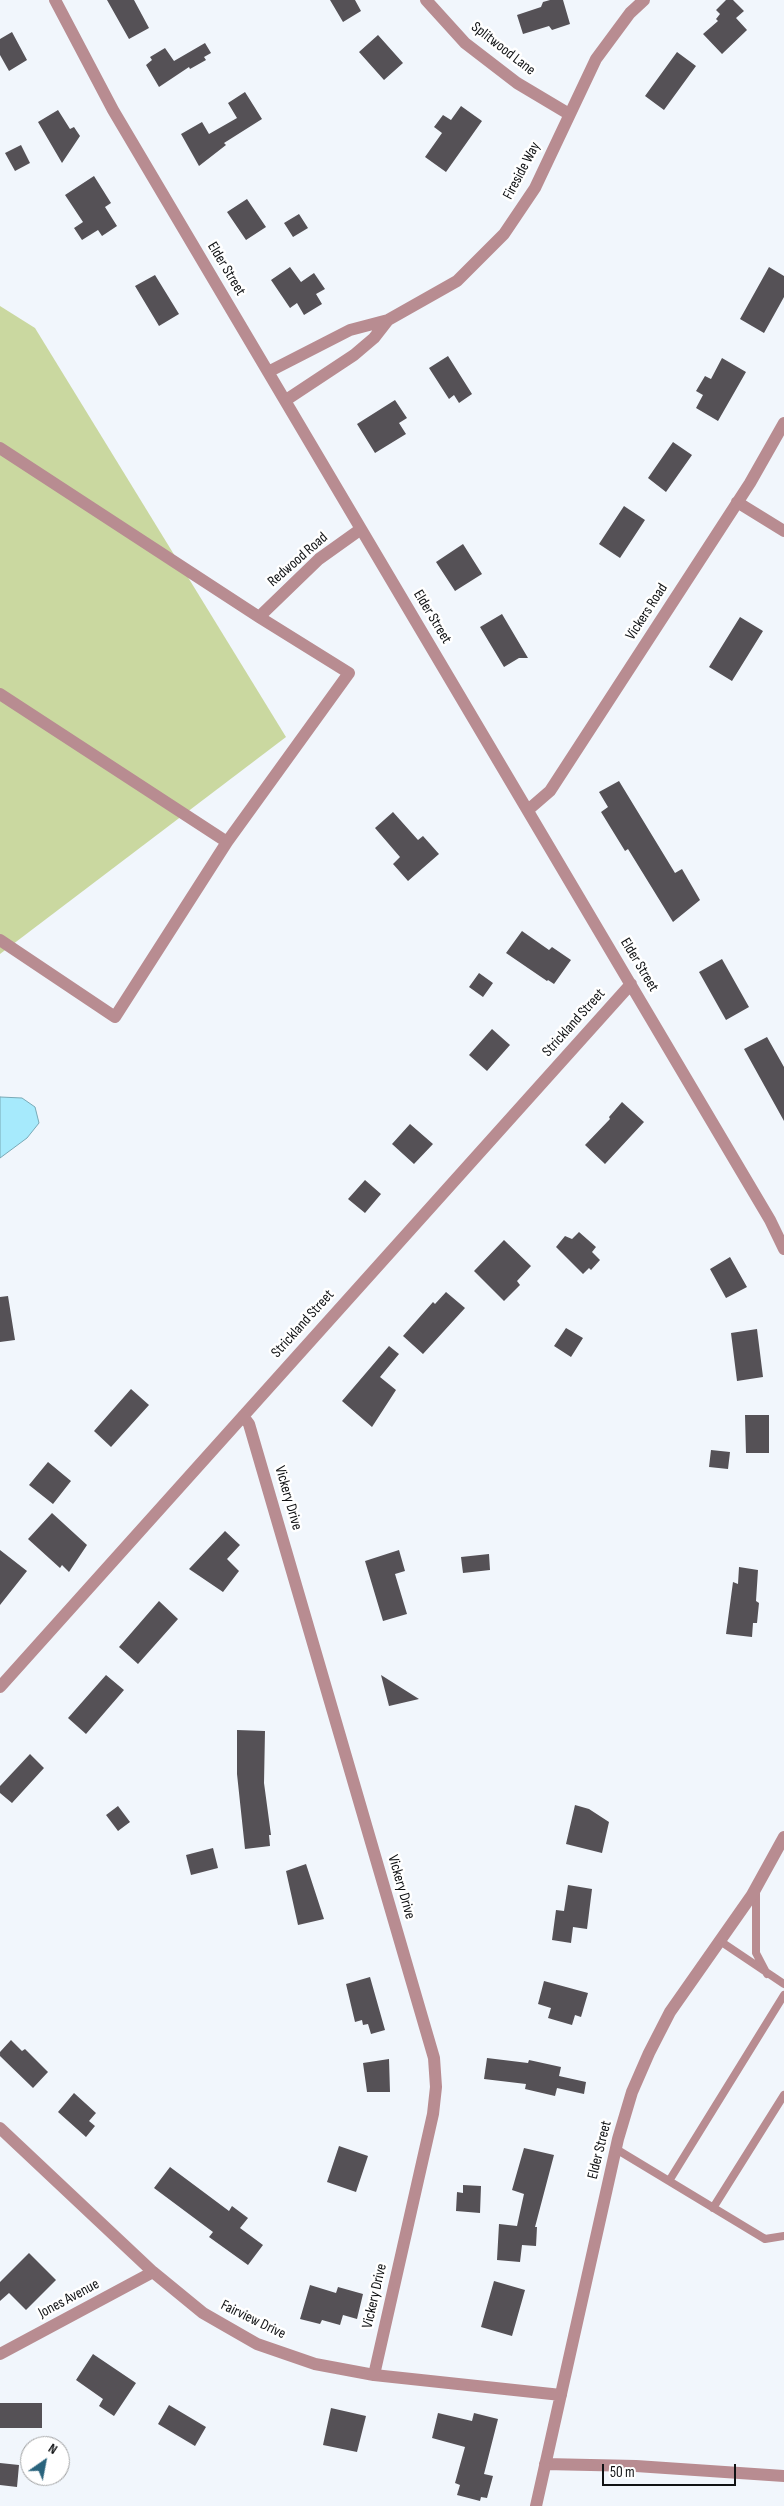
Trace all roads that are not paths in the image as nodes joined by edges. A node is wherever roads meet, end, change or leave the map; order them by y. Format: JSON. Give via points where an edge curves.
{"nodes":[{"id":1,"x":55,"y":0,"type":"edge"},
{"id":2,"x":426,"y":0,"type":"edge"},
{"id":3,"x":644,"y":0,"type":"edge"},
{"id":4,"x":569,"y":114,"type":"junction"},
{"id":5,"x":388,"y":320,"type":"junction"},
{"id":6,"x":268,"y":372,"type":"junction"},
{"id":7,"x":286,"y":400,"type":"junction"},
{"id":8,"x":784,"y":423,"type":"edge"},
{"id":9,"x":0,"y":448,"type":"edge"},
{"id":10,"x":737,"y":502,"type":"junction"},
{"id":11,"x":361,"y":529,"type":"junction"},
{"id":12,"x":784,"y":531,"type":"edge"},
{"id":13,"x":259,"y":617,"type":"junction"},
{"id":14,"x":0,"y":694,"type":"edge"},
{"id":15,"x":528,"y":810,"type":"junction"},
{"id":16,"x":227,"y":842,"type":"junction"},
{"id":17,"x":0,"y":940,"type":"edge"},
{"id":18,"x":631,"y":984,"type":"junction"},
{"id":19,"x":784,"y":1249,"type":"edge"},
{"id":20,"x":244,"y":1416,"type":"junction"},
{"id":21,"x":0,"y":1687,"type":"edge"},
{"id":22,"x":784,"y":1837,"type":"edge"},
{"id":23,"x":756,"y":1888,"type":"junction"},
{"id":24,"x":720,"y":1941,"type":"junction"},
{"id":25,"x":767,"y":1974,"type":"junction"},
{"id":26,"x":784,"y":1984,"type":"edge"},
{"id":27,"x":784,"y":1996,"type":"edge"},
{"id":28,"x":784,"y":2094,"type":"edge"},
{"id":29,"x":0,"y":2128,"type":"edge"},
{"id":30,"x":616,"y":2149,"type":"junction"},
{"id":31,"x":669,"y":2181,"type":"junction"},
{"id":32,"x":713,"y":2208,"type":"junction"},
{"id":33,"x":784,"y":2236,"type":"edge"},
{"id":34,"x":153,"y":2272,"type":"junction"},
{"id":35,"x":0,"y":2354,"type":"edge"},
{"id":36,"x":374,"y":2375,"type":"junction"},
{"id":37,"x":561,"y":2394,"type":"junction"},
{"id":38,"x":545,"y":2464,"type":"junction"},
{"id":39,"x":784,"y":2476,"type":"edge"},
{"id":40,"x":536,"y":2506,"type":"edge"}],
"edges":[{"from":1,"to":6,"type":"street","name":"Elder Street","via":[[112,110]]},
{"from":2,"to":4,"type":"street","name":"Splitwood Lane","via":[[465,43],[517,83]]},
{"from":3,"to":4,"type":"street","name":"Fireside Way","via":[[630,13],[596,59]]},
{"from":4,"to":5,"type":"street","name":"Fireside Way","via":[[535,188],[504,234],[457,281]]},
{"from":5,"to":6,"type":"street","name":"Fireside Way","via":[[350,330]]},
{"from":5,"to":7,"type":"street","name":"Fireside Way","via":[[374,338],[354,355]]},
{"from":6,"to":7,"type":"street","name":"Elder Street"},
{"from":7,"to":11,"type":"street","name":"Elder Street"},
{"from":8,"to":10,"type":"street","name":"Vickers Road"},
{"from":9,"to":13,"type":"street"},
{"from":10,"to":12,"type":"street"},
{"from":10,"to":15,"type":"street","name":"Vickers Road","via":[[550,791]]},
{"from":11,"to":13,"type":"street","name":"Redwood Road","via":[[319,559]]},
{"from":11,"to":15,"type":"street","name":"Elder Street"},
{"from":13,"to":16,"type":"street","via":[[349,673]]},
{"from":14,"to":16,"type":"street"},
{"from":15,"to":18,"type":"street","name":"Elder Street"},
{"from":16,"to":17,"type":"street","via":[[115,1017]]},
{"from":18,"to":19,"type":"street","name":"Elder Street"},
{"from":18,"to":20,"type":"street","name":"Strickland Street"},
{"from":20,"to":21,"type":"street","name":"Strickland Street"},
{"from":20,"to":36,"type":"street","name":"Vickery Drive","via":[[250,1424],[434,2058],[436,2087],[432,2114]]},
{"from":22,"to":23,"type":"street","name":"Elder Street"},
{"from":23,"to":24,"type":"street","name":"Elder Street"},
{"from":23,"to":25,"type":"lane","via":[[756,1953]]},
{"from":24,"to":25,"type":"lane"},
{"from":24,"to":30,"type":"street","name":"Elder Street","via":[[670,2012],[648,2053],[632,2092]]},
{"from":25,"to":26,"type":"lane"},
{"from":27,"to":31,"type":"lane"},
{"from":28,"to":32,"type":"lane"},
{"from":29,"to":34,"type":"street","name":"Fairview Drive"},
{"from":30,"to":31,"type":"lane"},
{"from":30,"to":37,"type":"street","name":"Elder Street"},
{"from":31,"to":32,"type":"lane"},
{"from":32,"to":33,"type":"lane","via":[[765,2239]]},
{"from":34,"to":35,"type":"street","name":"Jones Avenue"},
{"from":34,"to":36,"type":"street","name":"Fairview Drive","via":[[204,2314],[257,2344],[315,2364]]},
{"from":36,"to":37,"type":"street","name":"Fairview Drive"},
{"from":37,"to":38,"type":"street","name":"Elder Street"},
{"from":38,"to":39,"type":"street","via":[[636,2466]]},
{"from":38,"to":40,"type":"street","name":"Elder Street"}]}
